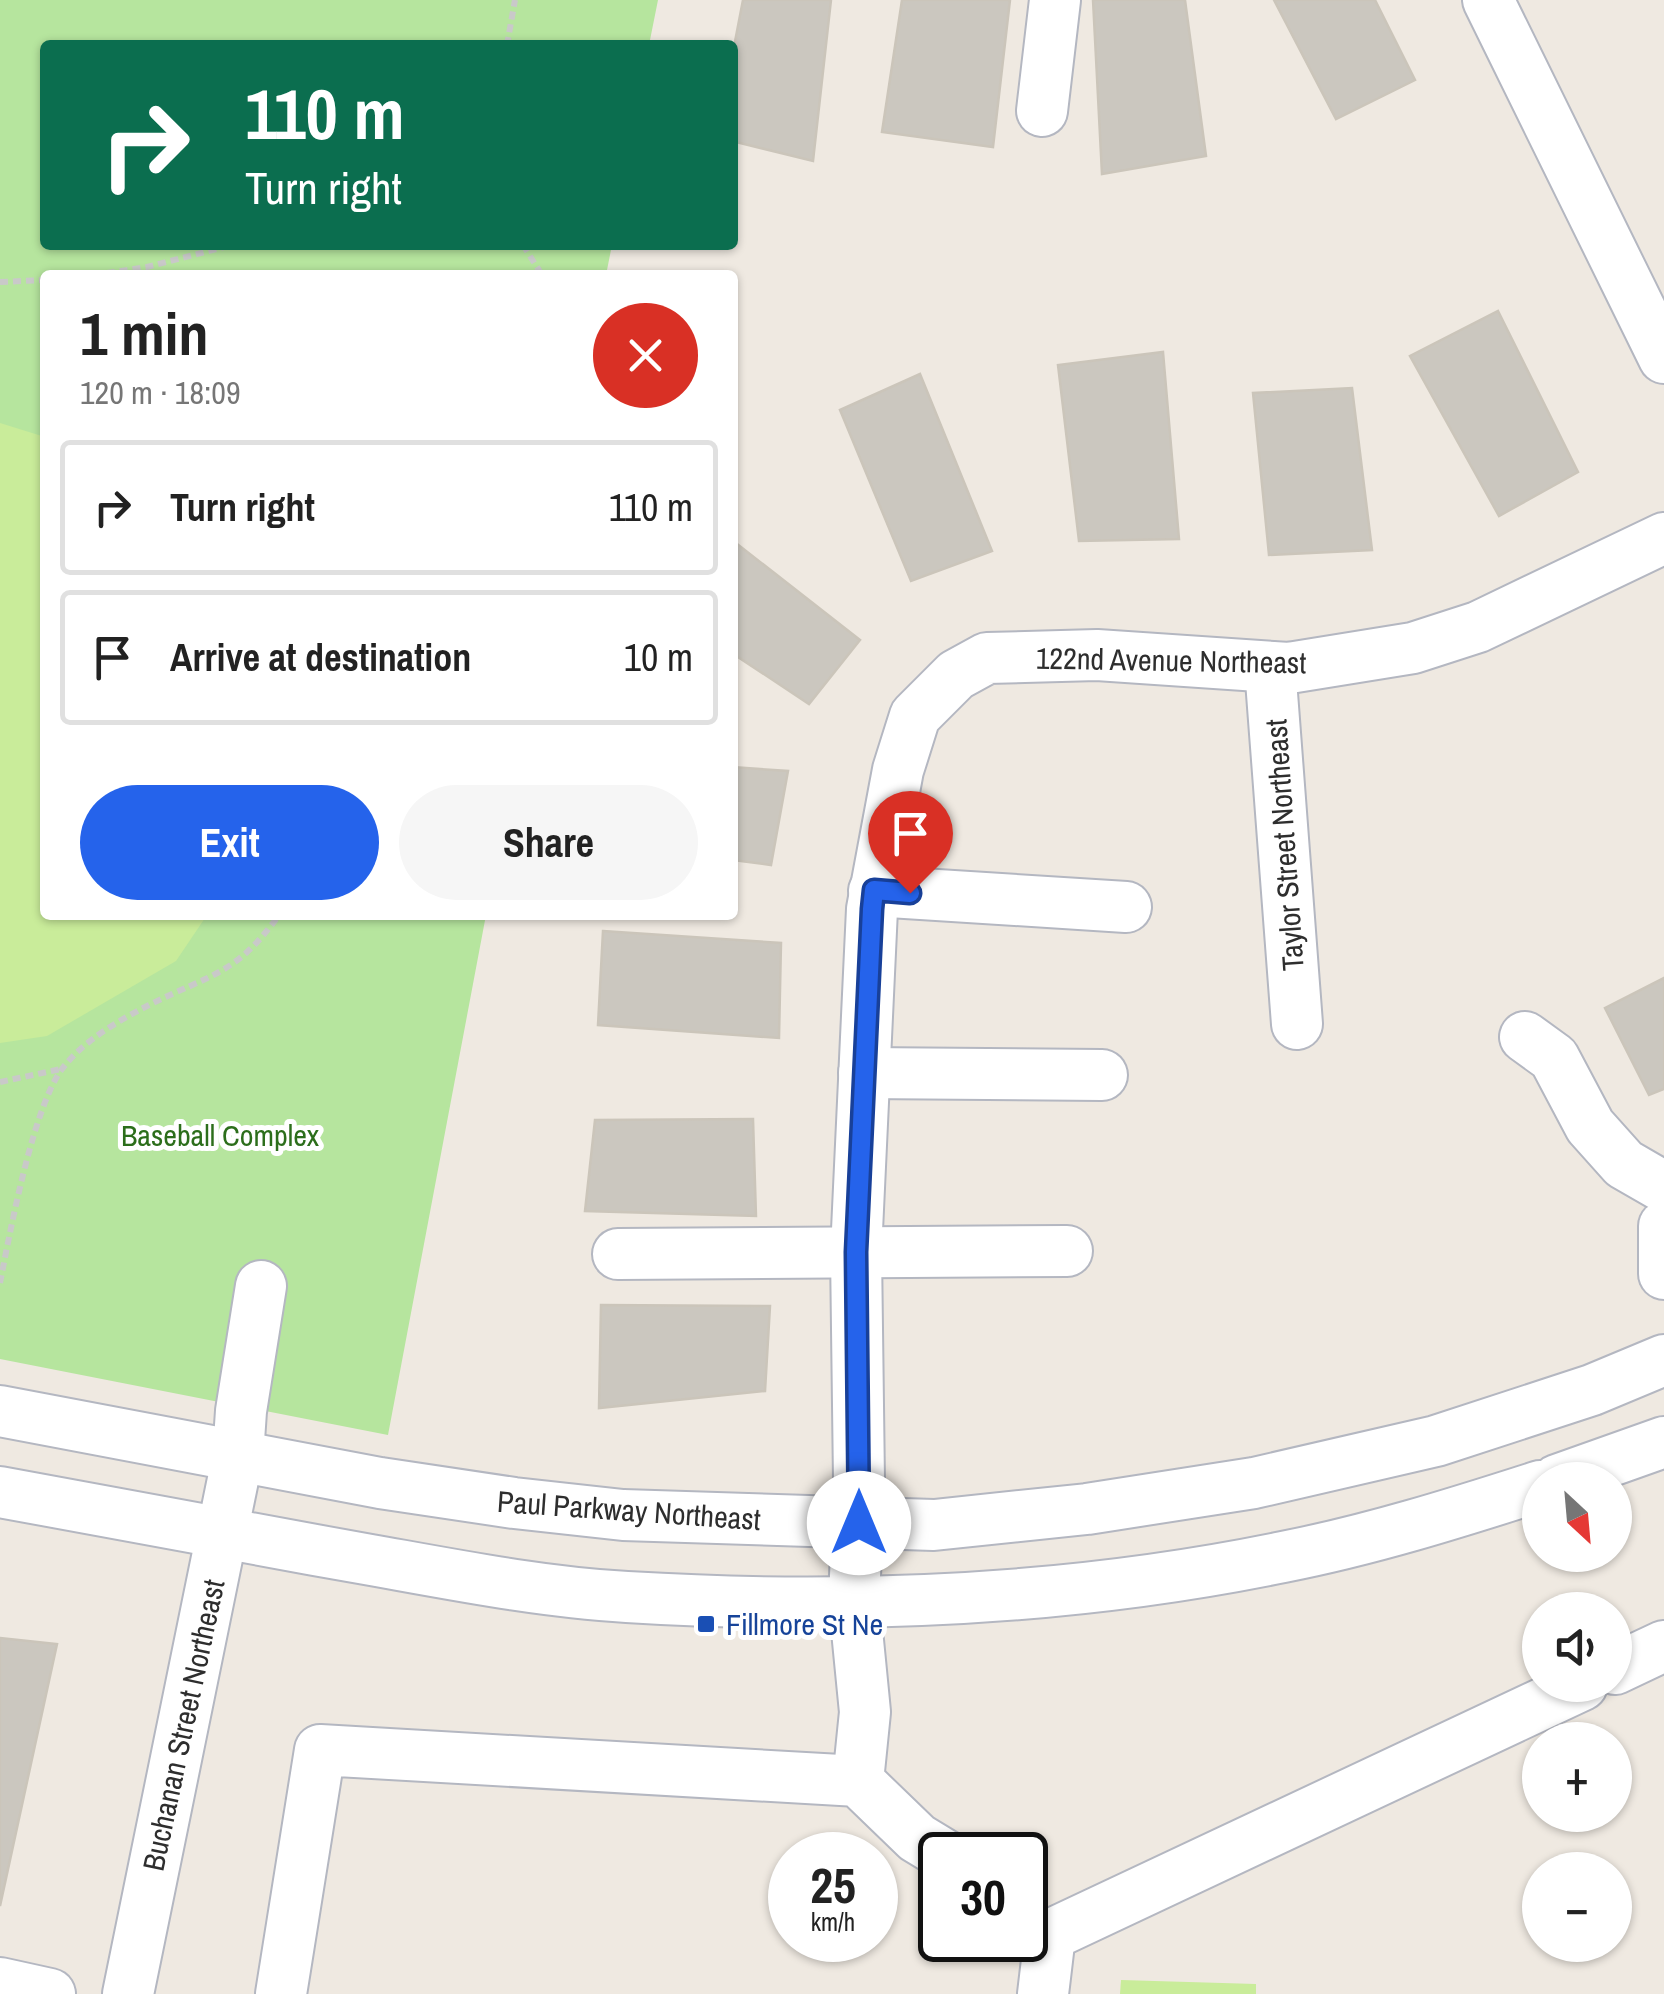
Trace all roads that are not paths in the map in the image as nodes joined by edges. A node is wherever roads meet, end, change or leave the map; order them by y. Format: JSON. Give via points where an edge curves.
{"nodes":[{"id":1,"x":1055,"y":0,"type":"edge"},
{"id":2,"x":1488,"y":0,"type":"edge"},
{"id":3,"x":1042,"y":111,"type":"dead end"},
{"id":4,"x":1664,"y":358,"type":"edge"},
{"id":5,"x":1664,"y":538,"type":"edge"},
{"id":6,"x":1270,"y":667,"type":"junction"},
{"id":7,"x":874,"y":890,"type":"junction"},
{"id":8,"x":1126,"y":907,"type":"dead end"},
{"id":9,"x":1297,"y":1024,"type":"dead end"},
{"id":10,"x":1525,"y":1037,"type":"dead end"},
{"id":11,"x":864,"y":1073,"type":"junction"},
{"id":12,"x":1102,"y":1075,"type":"dead end"},
{"id":13,"x":1664,"y":1188,"type":"edge"},
{"id":14,"x":1664,"y":1226,"type":"edge"},
{"id":15,"x":1067,"y":1251,"type":"dead end"},
{"id":16,"x":856,"y":1252,"type":"junction"},
{"id":17,"x":618,"y":1254,"type":"dead end"},
{"id":18,"x":1664,"y":1274,"type":"edge"},
{"id":19,"x":262,"y":1286,"type":"dead end"},
{"id":20,"x":1664,"y":1360,"type":"edge"},
{"id":21,"x":0,"y":1411,"type":"edge"},
{"id":22,"x":1664,"y":1442,"type":"edge"},
{"id":23,"x":238,"y":1455,"type":"junction"},
{"id":24,"x":1608,"y":1462,"type":"edge"},
{"id":25,"x":0,"y":1492,"type":"edge"},
{"id":26,"x":1522,"y":1492,"type":"edge"},
{"id":27,"x":859,"y":1523,"type":"junction"},
{"id":28,"x":222,"y":1534,"type":"junction"},
{"id":29,"x":854,"y":1600,"type":"junction"},
{"id":30,"x":1664,"y":1646,"type":"edge"},
{"id":31,"x":1632,"y":1661,"type":"edge"},
{"id":32,"x":1543,"y":1702,"type":"edge"},
{"id":33,"x":858,"y":1782,"type":"junction"},
{"id":34,"x":918,"y":1839,"type":"edge"},
{"id":35,"x":1048,"y":1916,"type":"edge"},
{"id":36,"x":1041,"y":1962,"type":"edge"},
{"id":37,"x":0,"y":1983,"type":"edge"},
{"id":38,"x":50,"y":1994,"type":"edge"},
{"id":39,"x":128,"y":1994,"type":"edge"},
{"id":40,"x":282,"y":1994,"type":"edge"},
{"id":41,"x":1043,"y":1994,"type":"edge"}],
"edges":[{"from":1,"to":3,"type":"street"},
{"from":2,"to":4,"type":"street"},
{"from":5,"to":6,"type":"street","name":"122nd Avenue Northeast","via":[[1478,627],[1413,648]]},
{"from":6,"to":7,"type":"street","name":"122nd Avenue Northeast","via":[[1097,655],[987,658],[956,676],[915,716]]},
{"from":6,"to":9,"type":"street","name":"Taylor Street Northeast"},
{"from":7,"to":8,"type":"street"},
{"from":7,"to":11,"type":"street"},
{"from":10,"to":13,"type":"street","via":[[1554,1058],[1590,1126],[1624,1164]]},
{"from":11,"to":12,"type":"street"},
{"from":11,"to":16,"type":"street"},
{"from":14,"to":18,"type":"street"},
{"from":15,"to":16,"type":"street"},
{"from":16,"to":17,"type":"street"},
{"from":16,"to":27,"type":"street"},
{"from":19,"to":23,"type":"street","name":"Buchanan Street Northeast"},
{"from":20,"to":27,"type":"street","name":"Paul Parkway Northeast","via":[[1436,1442],[1254,1483],[934,1526]]},
{"from":21,"to":23,"type":"street","name":"Paul Parkway Northeast"},
{"from":22,"to":24,"type":"street"},
{"from":23,"to":27,"type":"street","name":"Paul Parkway Northeast","via":[[514,1504]]},
{"from":23,"to":28,"type":"street","name":"Buchanan Street Northeast"},
{"from":25,"to":28,"type":"street"},
{"from":26,"to":29,"type":"street","via":[[1284,1557],[1092,1588]]},
{"from":27,"to":29,"type":"street"},
{"from":28,"to":29,"type":"street","via":[[624,1597]]},
{"from":28,"to":39,"type":"street","name":"Buchanan Street Northeast"},
{"from":29,"to":33,"type":"street","via":[[864,1712]]},
{"from":30,"to":31,"type":"street"},
{"from":32,"to":35,"type":"street"},
{"from":33,"to":34,"type":"street"},
{"from":33,"to":40,"type":"street","via":[[320,1750]]},
{"from":36,"to":41,"type":"street"},
{"from":37,"to":38,"type":"street"}]}
